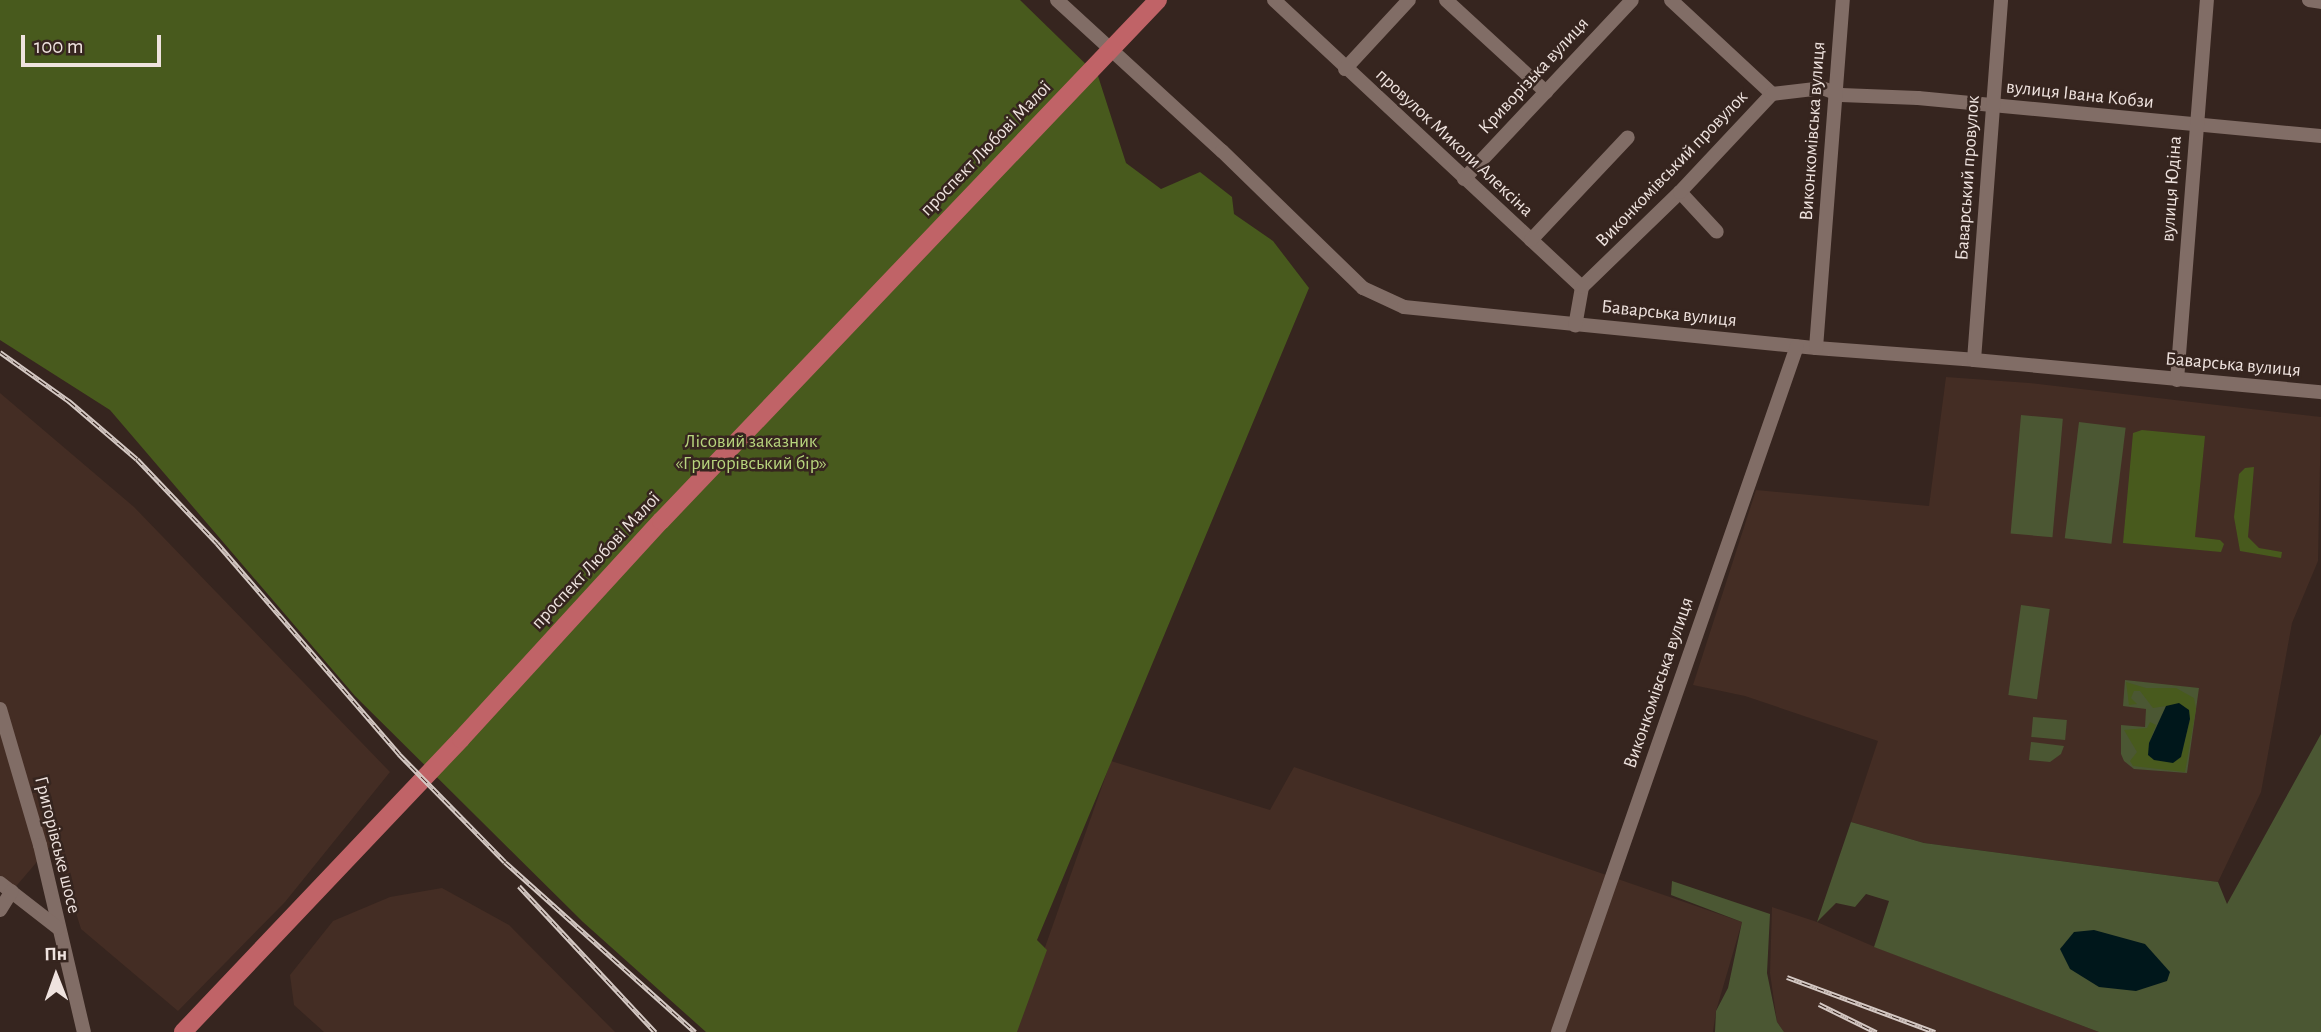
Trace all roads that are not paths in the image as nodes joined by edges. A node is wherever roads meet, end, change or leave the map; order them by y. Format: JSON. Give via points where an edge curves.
{"nodes":[{"id":1,"x":1057,"y":0,"type":"edge"},
{"id":2,"x":1158,"y":0,"type":"edge"},
{"id":3,"x":1274,"y":0,"type":"edge"},
{"id":4,"x":1409,"y":0,"type":"edge"},
{"id":5,"x":1446,"y":0,"type":"edge"},
{"id":6,"x":1632,"y":0,"type":"edge"},
{"id":7,"x":1671,"y":0,"type":"edge"},
{"id":8,"x":1843,"y":0,"type":"edge"},
{"id":9,"x":2001,"y":0,"type":"edge"},
{"id":10,"x":2207,"y":0,"type":"edge"},
{"id":11,"x":2309,"y":0,"type":"edge"},
{"id":12,"x":2321,"y":2,"type":"edge"},
{"id":13,"x":1110,"y":50,"type":"junction"},
{"id":14,"x":1345,"y":69,"type":"junction"},
{"id":15,"x":1546,"y":92,"type":"junction"},
{"id":16,"x":1835,"y":93,"type":"junction"},
{"id":17,"x":1772,"y":94,"type":"junction"},
{"id":18,"x":1992,"y":106,"type":"junction"},
{"id":19,"x":2196,"y":126,"type":"junction"},
{"id":20,"x":2321,"y":136,"type":"edge"},
{"id":21,"x":1628,"y":137,"type":"dead end"},
{"id":22,"x":1464,"y":179,"type":"junction"},
{"id":23,"x":1680,"y":192,"type":"junction"},
{"id":24,"x":1717,"y":232,"type":"dead end"},
{"id":25,"x":1531,"y":240,"type":"junction"},
{"id":26,"x":1582,"y":287,"type":"junction"},
{"id":27,"x":1575,"y":325,"type":"junction"},
{"id":28,"x":1797,"y":346,"type":"junction"},
{"id":29,"x":1816,"y":348,"type":"junction"},
{"id":30,"x":1974,"y":359,"type":"junction"},
{"id":31,"x":2177,"y":380,"type":"junction"},
{"id":32,"x":2321,"y":392,"type":"edge"},
{"id":33,"x":0,"y":709,"type":"edge"},
{"id":34,"x":6,"y":887,"type":"edge"},
{"id":35,"x":0,"y":910,"type":"edge"},
{"id":36,"x":58,"y":928,"type":"junction"},
{"id":37,"x":83,"y":1032,"type":"edge"},
{"id":38,"x":183,"y":1032,"type":"edge"},
{"id":39,"x":1558,"y":1032,"type":"edge"}],
"edges":[{"from":1,"to":13,"type":"street","name":"Баварська вулиця"},
{"from":2,"to":13,"type":"main road","name":"проспект Любові Малої"},
{"from":3,"to":14,"type":"street","name":"провулок Миколи Алексіна"},
{"from":4,"to":14,"type":"street"},
{"from":5,"to":15,"type":"street"},
{"from":6,"to":15,"type":"street","name":"Криворізька вулиця"},
{"from":7,"to":17,"type":"street"},
{"from":8,"to":16,"type":"street","name":"Виконкомівська вулиця"},
{"from":9,"to":18,"type":"street","name":"Баварський провулок"},
{"from":10,"to":19,"type":"street","name":"вулиця Юдіна"},
{"from":11,"to":12,"type":"street"},
{"from":13,"to":27,"type":"street","name":"Баварська вулиця","via":[[1363,288],[1404,307]]},
{"from":13,"to":38,"type":"main road","name":"проспект Любові Малої"},
{"from":14,"to":22,"type":"street","name":"провулок Миколи Алексіна"},
{"from":15,"to":22,"type":"street","name":"Криворізька вулиця"},
{"from":16,"to":17,"type":"street","name":"Виконкомівський провулок","via":[[1807,88]]},
{"from":16,"to":18,"type":"street","name":"вулиця Івана Кобзи"},
{"from":16,"to":29,"type":"street","name":"Виконкомівська вулиця"},
{"from":17,"to":23,"type":"street","name":"Виконкомівський провулок"},
{"from":18,"to":19,"type":"street","name":"вулиця Івана Кобзи"},
{"from":18,"to":30,"type":"street","name":"Баварський провулок"},
{"from":19,"to":20,"type":"street","name":"вулиця Івана Кобзи"},
{"from":19,"to":31,"type":"street","name":"вулиця Юдіна"},
{"from":21,"to":25,"type":"street"},
{"from":22,"to":25,"type":"street","name":"провулок Миколи Алексіна"},
{"from":23,"to":24,"type":"street"},
{"from":23,"to":26,"type":"street","name":"Виконкомівський провулок"},
{"from":25,"to":26,"type":"street","name":"провулок Миколи Алексіна"},
{"from":26,"to":27,"type":"street"},
{"from":27,"to":28,"type":"street","name":"Баварська вулиця"},
{"from":28,"to":29,"type":"street","name":"Баварська вулиця"},
{"from":28,"to":39,"type":"street","name":"Виконкомівська вулиця"},
{"from":29,"to":30,"type":"street","name":"Баварська вулиця"},
{"from":30,"to":31,"type":"street","name":"Баварська вулиця"},
{"from":31,"to":32,"type":"street","name":"Баварська вулиця"},
{"from":33,"to":36,"type":"street","name":"Григорівське шосе","via":[[40,845]]},
{"from":34,"to":35,"type":"street"},
{"from":34,"to":36,"type":"street"},
{"from":36,"to":37,"type":"street","name":"Григорівське шосе"}]}
